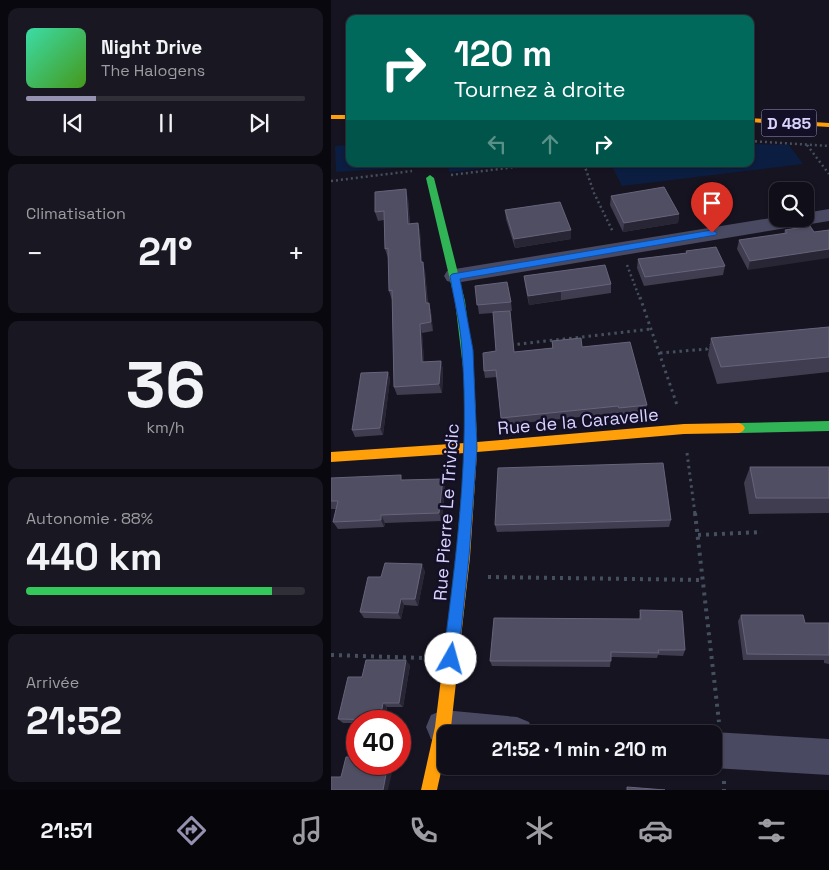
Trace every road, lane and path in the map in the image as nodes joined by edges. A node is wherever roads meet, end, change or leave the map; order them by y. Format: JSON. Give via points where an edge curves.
{"nodes":[{"id":1,"x":331,"y":117,"type":"edge"},
{"id":2,"x":346,"y":117,"type":"edge"},
{"id":3,"x":754,"y":120,"type":"edge"},
{"id":4,"x":829,"y":125,"type":"edge"},
{"id":5,"x":754,"y":141,"type":"edge"},
{"id":6,"x":806,"y":144,"type":"junction"},
{"id":7,"x":829,"y":146,"type":"edge"},
{"id":8,"x":516,"y":167,"type":"edge"},
{"id":9,"x":585,"y":167,"type":"edge"},
{"id":10,"x":413,"y":171,"type":"dead end"},
{"id":11,"x":829,"y":174,"type":"edge"},
{"id":12,"x":430,"y":178,"type":"joint"},
{"id":13,"x":331,"y":181,"type":"edge"},
{"id":14,"x":595,"y":193,"type":"dead end"},
{"id":15,"x":829,"y":215,"type":"edge"},
{"id":16,"x":814,"y":218,"type":"edge"},
{"id":17,"x":769,"y":225,"type":"edge"},
{"id":18,"x":455,"y":276,"type":"junction"},
{"id":19,"x":652,"y":329,"type":"dead end"},
{"id":20,"x":714,"y":343,"type":"edge"},
{"id":21,"x":468,"y":350,"type":"junction"},
{"id":22,"x":660,"y":353,"type":"dead end"},
{"id":23,"x":829,"y":426,"type":"edge"},
{"id":24,"x":471,"y":448,"type":"junction"},
{"id":25,"x":331,"y":457,"type":"edge"},
{"id":26,"x":762,"y":532,"type":"dead end"},
{"id":27,"x":698,"y":535,"type":"dead end"},
{"id":28,"x":461,"y":576,"type":"junction"},
{"id":29,"x":331,"y":655,"type":"edge"},
{"id":30,"x":451,"y":659,"type":"junction"},
{"id":31,"x":443,"y":725,"type":"edge"},
{"id":32,"x":716,"y":725,"type":"edge"},
{"id":33,"x":722,"y":751,"type":"edge"},
{"id":34,"x":437,"y":755,"type":"edge"},
{"id":35,"x":829,"y":757,"type":"edge"},
{"id":36,"x":722,"y":775,"type":"edge"},
{"id":37,"x":429,"y":790,"type":"edge"},
{"id":38,"x":724,"y":790,"type":"edge"}],
"edges":[{"from":1,"to":2,"type":"street"},
{"from":3,"to":4,"type":"street","number":"D 485"},
{"from":5,"to":6,"type":"path"},
{"from":6,"to":7,"type":"path"},
{"from":6,"to":11,"type":"path"},
{"from":8,"to":12,"type":"path"},
{"from":9,"to":14,"type":"path"},
{"from":10,"to":13,"type":"path"},
{"from":12,"to":18,"type":"street","name":"Rue Pierre Le Trividic"},
{"from":15,"to":16,"type":"street"},
{"from":17,"to":18,"type":"street"},
{"from":18,"to":21,"type":"street","name":"Rue Pierre Le Trividic"},
{"from":19,"to":21,"type":"path"},
{"from":20,"to":22,"type":"path","via":[[707,349]]},
{"from":21,"to":24,"type":"street","name":"Rue Pierre Le Trividic"},
{"from":23,"to":24,"type":"street","name":"Rue de la Caravelle","via":[[684,428]]},
{"from":24,"to":25,"type":"street","name":"Rue de la Caravelle"},
{"from":24,"to":28,"type":"street","name":"Rue Pierre Le Trividic"},
{"from":26,"to":27,"type":"path"},
{"from":28,"to":30,"type":"street","name":"Rue Pierre Le Trividic"},
{"from":28,"to":32,"type":"path","via":[[705,580]]},
{"from":29,"to":30,"type":"path"},
{"from":30,"to":31,"type":"street","name":"Rue Pierre Le Trividic"},
{"from":33,"to":35,"type":"street"},
{"from":34,"to":37,"type":"street","name":"Rue Pierre Le Trividic"},
{"from":36,"to":38,"type":"path"}]}
